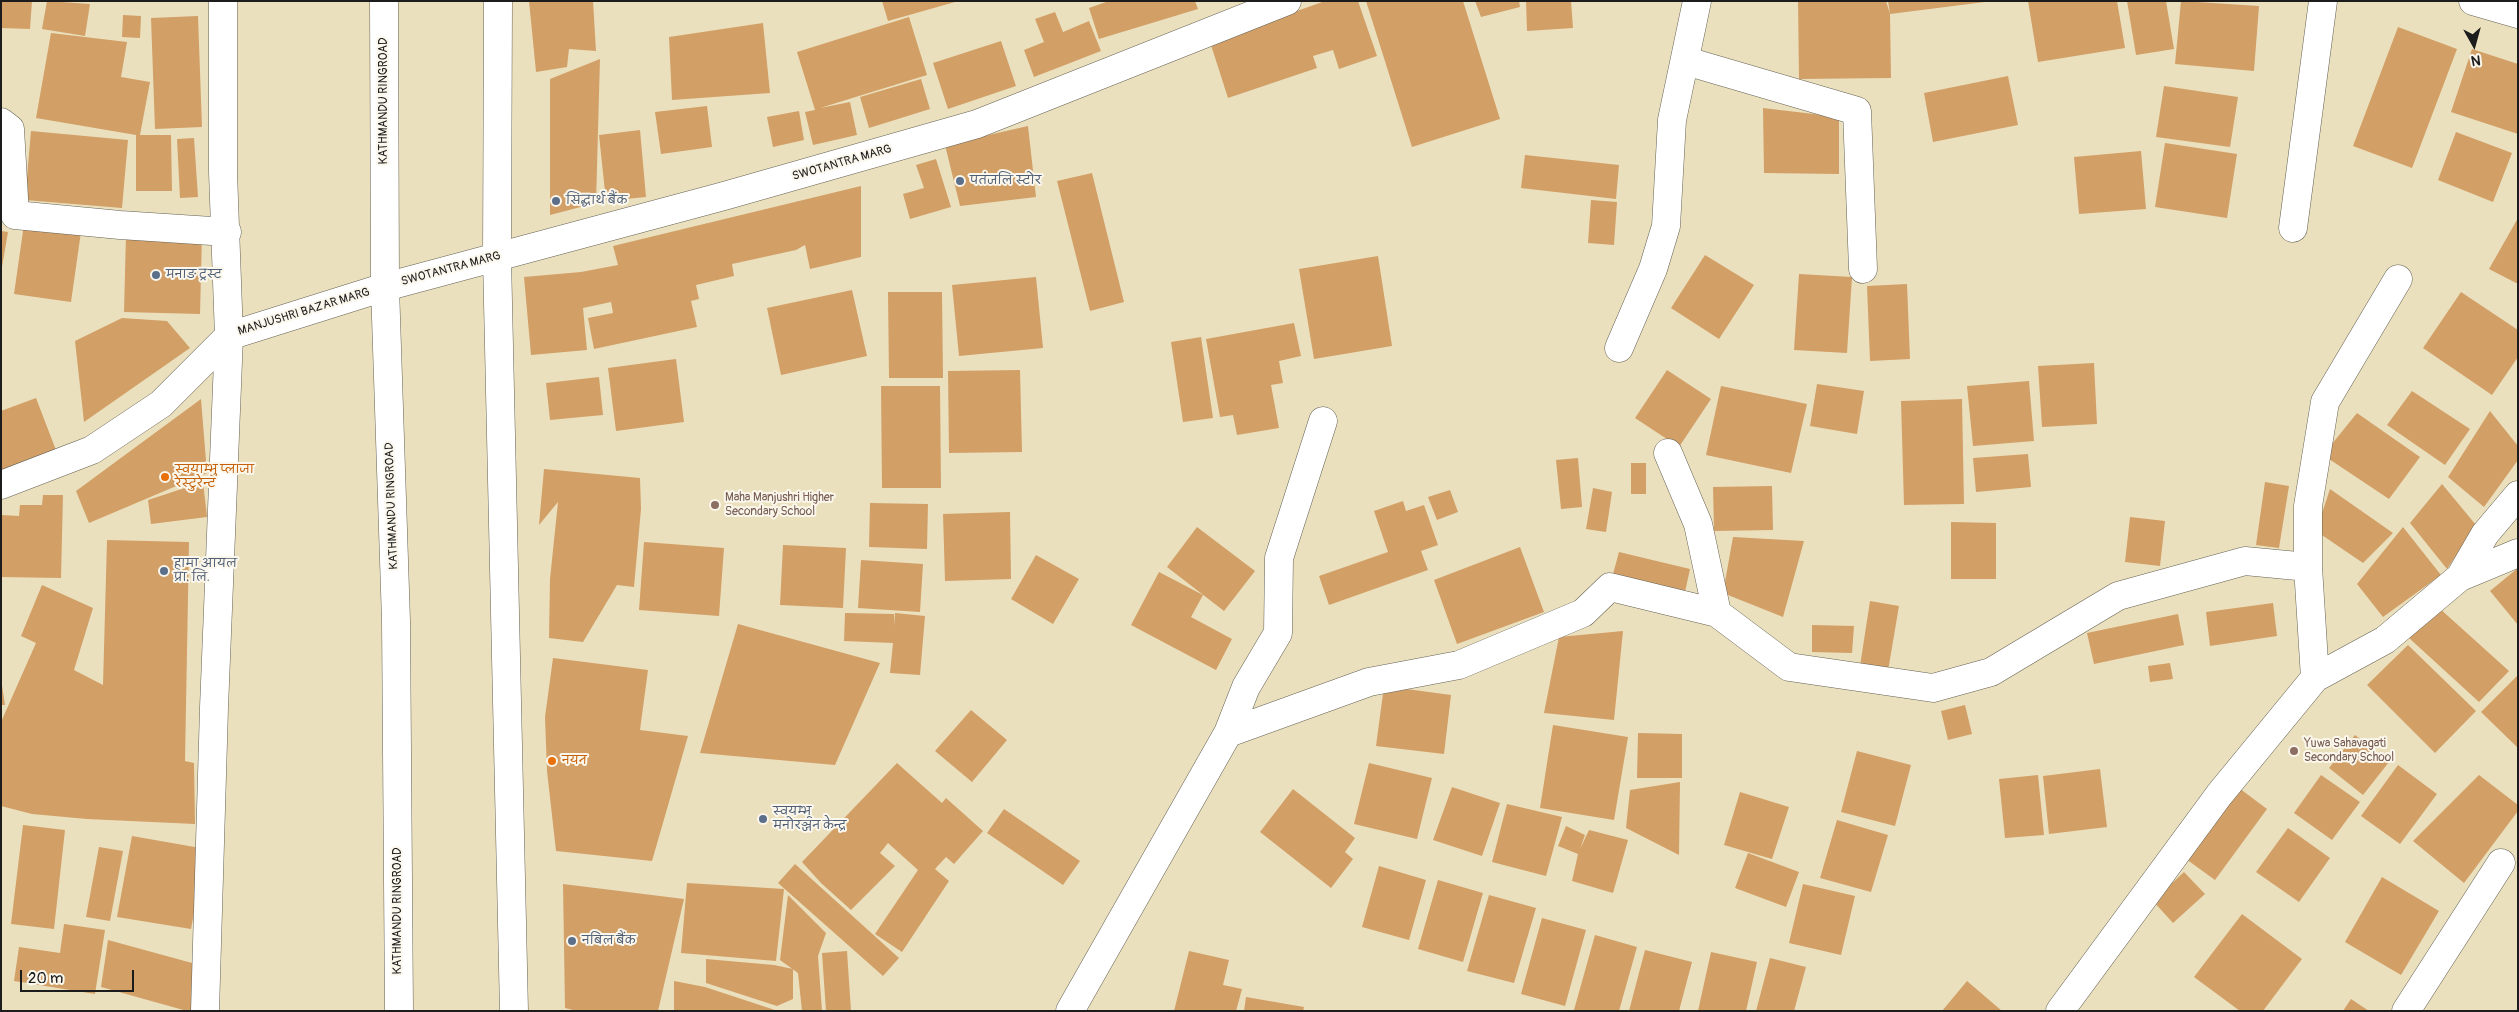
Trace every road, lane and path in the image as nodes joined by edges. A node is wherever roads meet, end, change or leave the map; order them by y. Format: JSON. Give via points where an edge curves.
{"nodes":[{"id":1,"x":223,"y":1,"type":"edge"},
{"id":2,"x":384,"y":1,"type":"edge"},
{"id":3,"x":498,"y":1,"type":"edge"},
{"id":4,"x":1287,"y":1,"type":"edge"},
{"id":5,"x":1697,"y":1,"type":"edge"},
{"id":6,"x":2323,"y":1,"type":"edge"},
{"id":7,"x":2473,"y":1,"type":"edge"},
{"id":8,"x":2518,"y":14,"type":"edge"},
{"id":9,"x":1686,"y":61,"type":"junction"},
{"id":10,"x":1,"y":122,"type":"edge"},
{"id":11,"x":2293,"y":228,"type":"dead end"},
{"id":12,"x":227,"y":232,"type":"junction"},
{"id":13,"x":497,"y":258,"type":"junction"},
{"id":14,"x":1862,"y":270,"type":"dead end"},
{"id":15,"x":2398,"y":279,"type":"dead end"},
{"id":16,"x":385,"y":287,"type":"junction"},
{"id":17,"x":229,"y":336,"type":"junction"},
{"id":18,"x":1619,"y":348,"type":"dead end"},
{"id":19,"x":1323,"y":421,"type":"dead end"},
{"id":20,"x":1668,"y":453,"type":"dead end"},
{"id":21,"x":1,"y":485,"type":"edge"},
{"id":22,"x":2518,"y":495,"type":"edge"},
{"id":23,"x":2518,"y":553,"type":"edge"},
{"id":24,"x":2308,"y":566,"type":"junction"},
{"id":25,"x":2460,"y":577,"type":"junction"},
{"id":26,"x":1717,"y":613,"type":"junction"},
{"id":27,"x":2315,"y":678,"type":"junction"},
{"id":28,"x":1228,"y":733,"type":"junction"},
{"id":29,"x":2502,"y":863,"type":"dead end"},
{"id":30,"x":205,"y":1011,"type":"edge"},
{"id":31,"x":399,"y":1011,"type":"edge"},
{"id":32,"x":514,"y":1011,"type":"edge"},
{"id":33,"x":1070,"y":1011,"type":"edge"},
{"id":34,"x":2060,"y":1011,"type":"edge"},
{"id":35,"x":2406,"y":1011,"type":"edge"}],
"edges":[{"from":1,"to":12,"type":"main road"},
{"from":2,"to":16,"type":"main road","name":"KATHMANDU RINGROAD"},
{"from":3,"to":13,"type":"main road"},
{"from":4,"to":13,"type":"main road","name":"SWOTANTRA MARG","via":[[977,124]]},
{"from":5,"to":9,"type":"main road"},
{"from":6,"to":11,"type":"main road"},
{"from":7,"to":8,"type":"main road"},
{"from":9,"to":14,"type":"main road","via":[[1857,111]]},
{"from":9,"to":18,"type":"main road","via":[[1672,120],[1666,226],[1653,269]]},
{"from":10,"to":12,"type":"main road","via":[[10,129],[15,214]]},
{"from":12,"to":17,"type":"main road"},
{"from":13,"to":16,"type":"main road","name":"SWOTANTRA MARG"},
{"from":13,"to":32,"type":"main road"},
{"from":15,"to":24,"type":"main road","via":[[2325,402],[2308,506]]},
{"from":16,"to":17,"type":"main road","name":"MANJUSHRI BAZAR MARG"},
{"from":16,"to":31,"type":"main road","name":"KATHMANDU RINGROAD","via":[[396,621]]},
{"from":17,"to":21,"type":"main road","name":"MANJUSHRI BAZAR MARG","via":[[161,404],[92,450]]},
{"from":17,"to":30,"type":"main road"},
{"from":19,"to":28,"type":"main road","via":[[1279,558],[1278,632],[1246,687]]},
{"from":20,"to":26,"type":"main road","via":[[1698,524]]},
{"from":22,"to":25,"type":"main road","via":[[2486,534]]},
{"from":23,"to":25,"type":"main road"},
{"from":24,"to":26,"type":"main road","via":[[2245,561],[2118,596],[1991,672],[1932,688],[1789,666]]},
{"from":24,"to":27,"type":"main road"},
{"from":25,"to":27,"type":"main road","via":[[2385,640]]},
{"from":26,"to":28,"type":"main road","via":[[1610,587],[1583,613],[1459,665],[1368,682]]},
{"from":27,"to":34,"type":"main road","via":[[2219,795]]},
{"from":28,"to":33,"type":"main road"},
{"from":29,"to":35,"type":"main road"}]}
